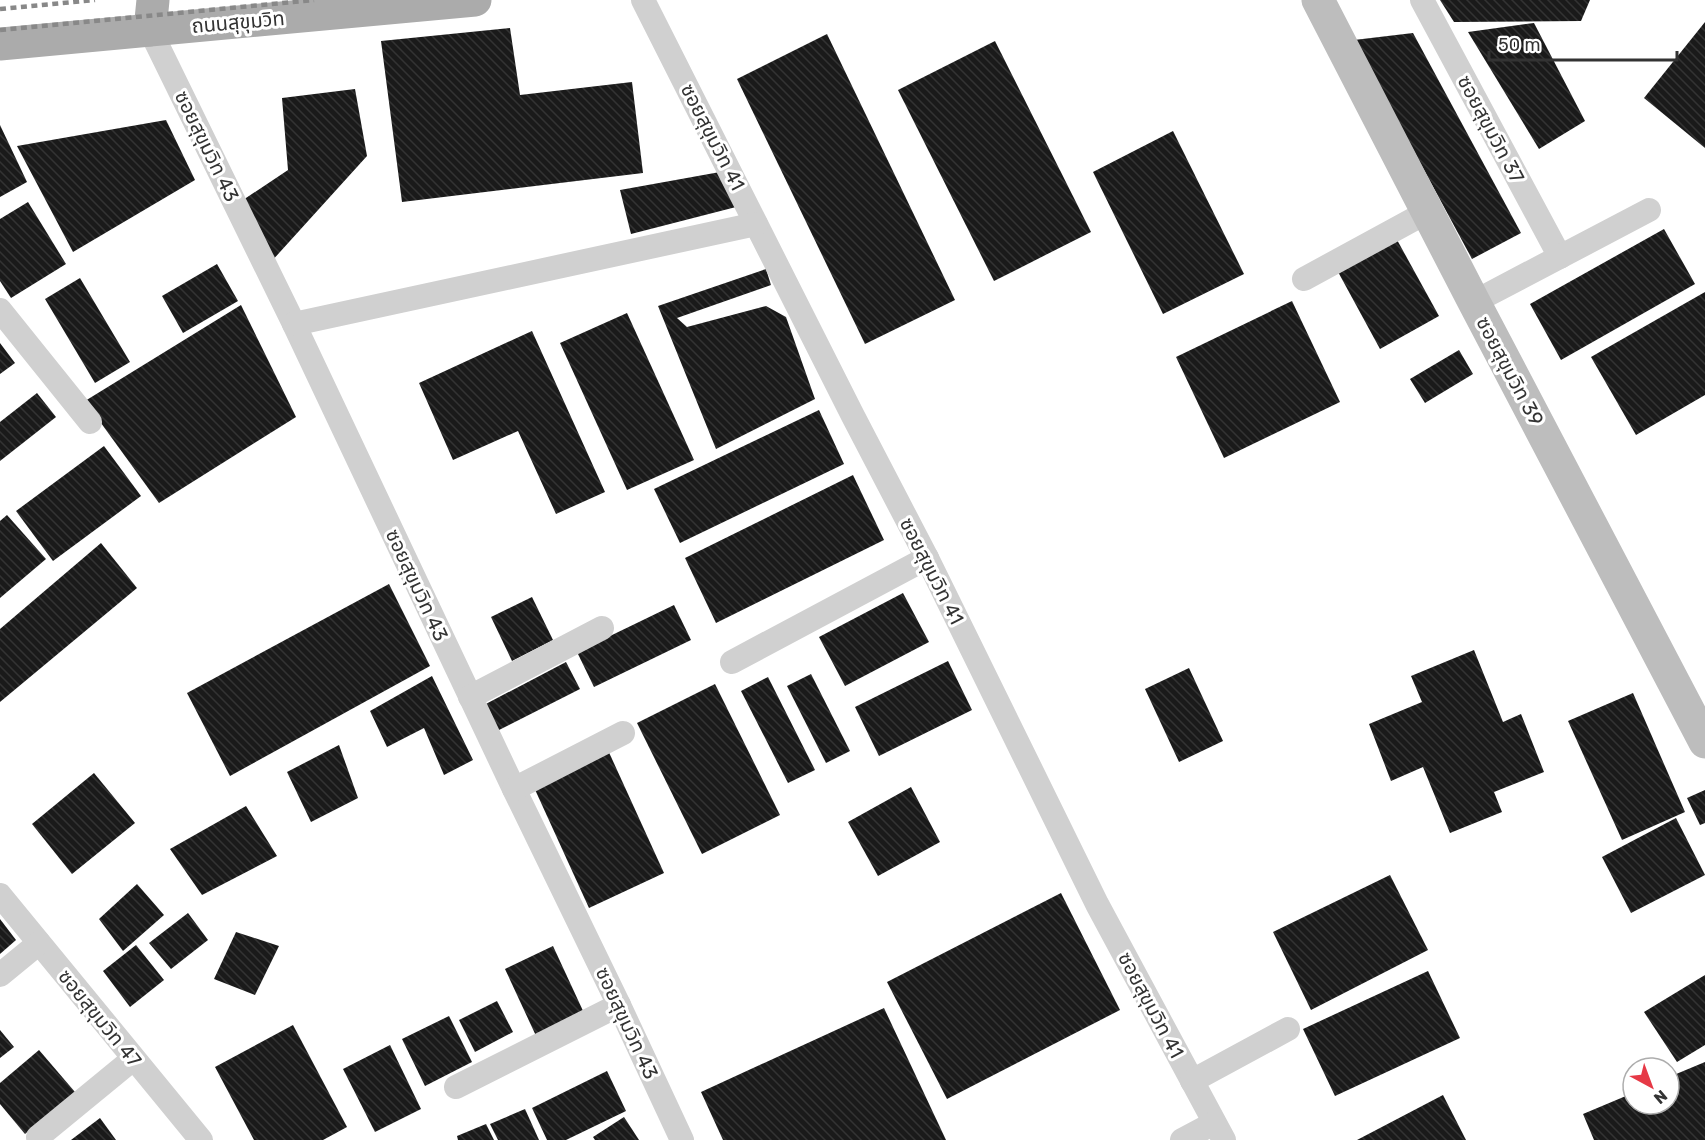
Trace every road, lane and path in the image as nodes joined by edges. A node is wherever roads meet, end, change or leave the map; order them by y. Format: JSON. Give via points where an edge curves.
{"nodes":[{"id":1,"x":475,"y":0,"type":"edge"},
{"id":2,"x":643,"y":0,"type":"edge"},
{"id":3,"x":1318,"y":0,"type":"edge"},
{"id":4,"x":1422,"y":0,"type":"edge"},
{"id":5,"x":151,"y":15,"type":"edge"},
{"id":6,"x":0,"y":44,"type":"edge"},
{"id":7,"x":1648,"y":210,"type":"dead end"},
{"id":8,"x":1427,"y":212,"type":"junction"},
{"id":9,"x":756,"y":224,"type":"junction"},
{"id":10,"x":1560,"y":257,"type":"junction"},
{"id":11,"x":1304,"y":279,"type":"dead end"},
{"id":12,"x":1474,"y":302,"type":"junction"},
{"id":13,"x":0,"y":310,"type":"edge"},
{"id":14,"x":294,"y":324,"type":"junction"},
{"id":15,"x":90,"y":422,"type":"dead end"},
{"id":16,"x":927,"y":558,"type":"junction"},
{"id":17,"x":602,"y":628,"type":"dead end"},
{"id":18,"x":732,"y":662,"type":"dead end"},
{"id":19,"x":470,"y":697,"type":"junction"},
{"id":20,"x":623,"y":733,"type":"dead end"},
{"id":21,"x":1705,"y":742,"type":"edge"},
{"id":22,"x":514,"y":789,"type":"junction"},
{"id":23,"x":0,"y":895,"type":"edge"},
{"id":24,"x":39,"y":943,"type":"junction"},
{"id":25,"x":0,"y":975,"type":"edge"},
{"id":26,"x":619,"y":1005,"type":"junction"},
{"id":27,"x":1288,"y":1029,"type":"dead end"},
{"id":28,"x":133,"y":1059,"type":"junction"},
{"id":29,"x":1192,"y":1081,"type":"junction"},
{"id":30,"x":456,"y":1087,"type":"dead end"},
{"id":31,"x":1219,"y":1131,"type":"edge"},
{"id":32,"x":38,"y":1137,"type":"dead end"},
{"id":33,"x":201,"y":1140,"type":"edge"},
{"id":34,"x":682,"y":1140,"type":"edge"},
{"id":35,"x":1182,"y":1140,"type":"edge"}],
"edges":[{"from":1,"to":5,"type":"main road","name":"ถนนสุขุมวิท"},
{"from":2,"to":9,"type":"street","name":"ซอยสุขุมวิท 41"},
{"from":3,"to":8,"type":"street","name":"ซอยสุขุมวิท 39"},
{"from":4,"to":10,"type":"street","name":"ซอยสุขุมวิท 37"},
{"from":5,"to":6,"type":"main road","name":"ถนนสุขุมวิท"},
{"from":5,"to":14,"type":"street","name":"ซอยสุขุมวิท 43"},
{"from":7,"to":10,"type":"street"},
{"from":8,"to":11,"type":"street"},
{"from":8,"to":12,"type":"street","name":"ซอยสุขุมวิท 39"},
{"from":9,"to":14,"type":"street"},
{"from":9,"to":16,"type":"street","name":"ซอยสุขุมวิท 41"},
{"from":10,"to":12,"type":"street"},
{"from":12,"to":21,"type":"street","name":"ซอยสุขุมวิท 39"},
{"from":13,"to":15,"type":"street"},
{"from":14,"to":19,"type":"street","name":"ซอยสุขุมวิท 43"},
{"from":16,"to":18,"type":"street"},
{"from":16,"to":29,"type":"street","name":"ซอยสุขุมวิท 41","via":[[1097,904]]},
{"from":17,"to":19,"type":"street"},
{"from":19,"to":22,"type":"street","name":"ซอยสุขุมวิท 43"},
{"from":20,"to":22,"type":"street"},
{"from":22,"to":26,"type":"street","name":"ซอยสุขุมวิท 43"},
{"from":23,"to":24,"type":"street","name":"ซอยสุขุมวิท 47"},
{"from":24,"to":25,"type":"street"},
{"from":24,"to":28,"type":"street","name":"ซอยสุขุมวิท 47"},
{"from":26,"to":30,"type":"street"},
{"from":26,"to":34,"type":"street","name":"ซอยสุขุมวิท 43"},
{"from":27,"to":29,"type":"street"},
{"from":28,"to":32,"type":"street"},
{"from":28,"to":33,"type":"street","name":"ซอยสุขุมวิท 47"},
{"from":29,"to":31,"type":"street","name":"ซอยสุขุมวิท 41"},
{"from":31,"to":35,"type":"street"}]}
